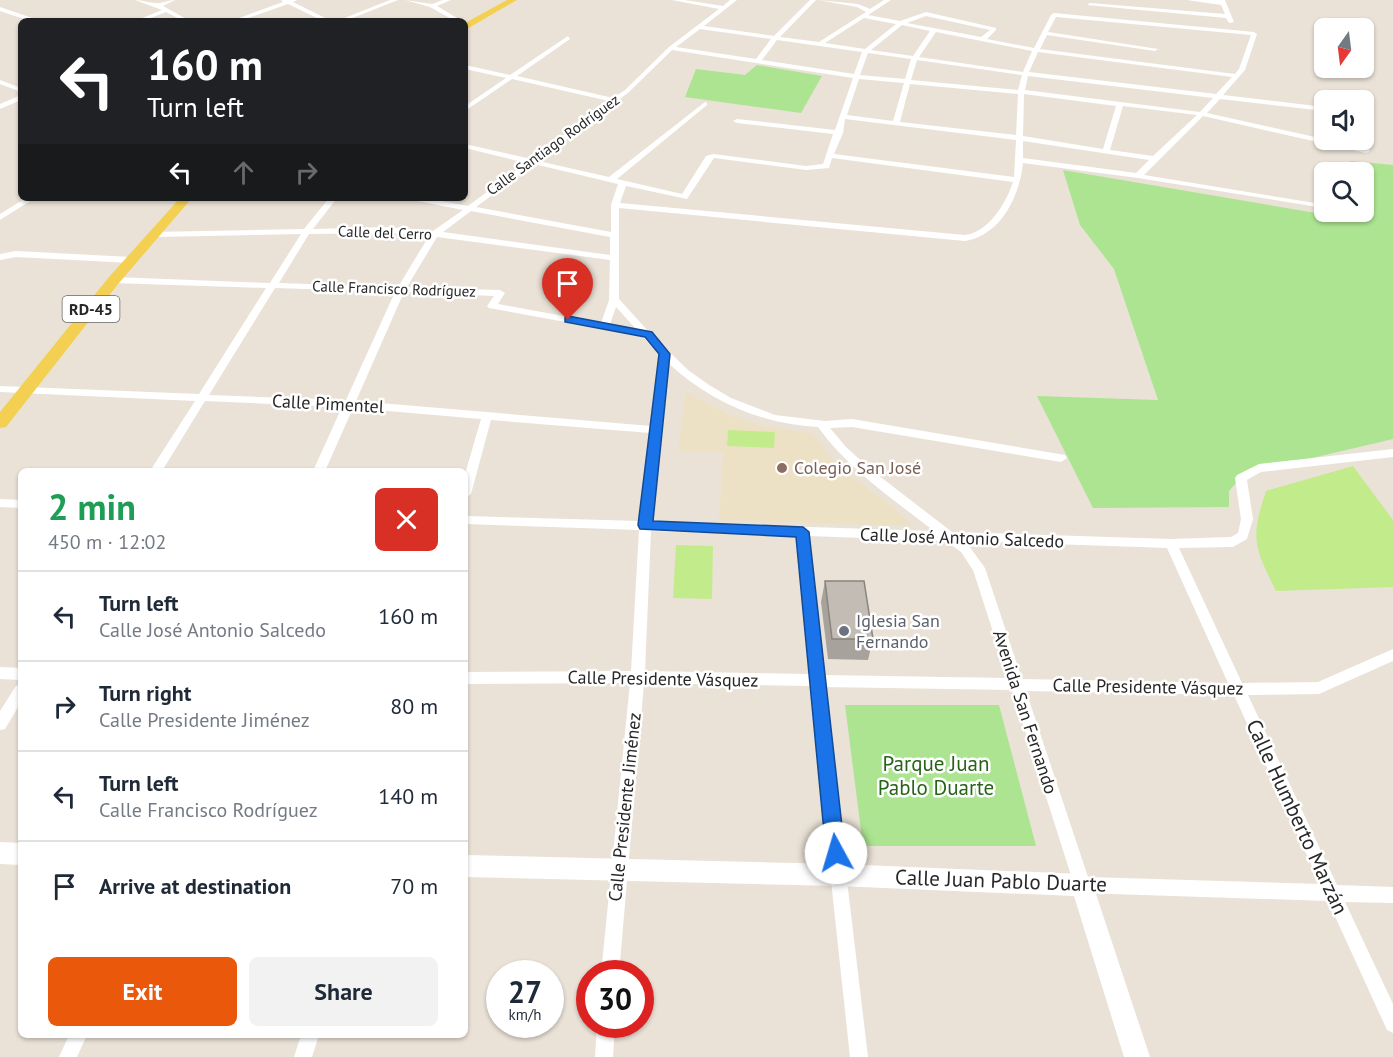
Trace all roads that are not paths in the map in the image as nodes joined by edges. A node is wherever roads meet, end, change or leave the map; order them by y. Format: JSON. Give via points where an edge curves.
{"nodes":[{"id":1,"x":138,"y":0,"type":"edge"},
{"id":2,"x":172,"y":0,"type":"edge"},
{"id":3,"x":408,"y":0,"type":"edge"},
{"id":4,"x":448,"y":0,"type":"edge"},
{"id":5,"x":675,"y":0,"type":"edge"},
{"id":6,"x":734,"y":0,"type":"edge"},
{"id":7,"x":813,"y":0,"type":"edge"},
{"id":8,"x":821,"y":0,"type":"edge"},
{"id":9,"x":888,"y":0,"type":"edge"},
{"id":10,"x":1190,"y":0,"type":"edge"},
{"id":11,"x":289,"y":1,"type":"edge"},
{"id":12,"x":390,"y":1,"type":"edge"},
{"id":13,"x":508,"y":1,"type":"edge"},
{"id":14,"x":1223,"y":1,"type":"edge"},
{"id":15,"x":1090,"y":2,"type":"edge"},
{"id":16,"x":158,"y":6,"type":"junction"},
{"id":17,"x":432,"y":6,"type":"junction"},
{"id":18,"x":724,"y":8,"type":"junction"},
{"id":19,"x":0,"y":9,"type":"edge"},
{"id":20,"x":167,"y":10,"type":"junction"},
{"id":21,"x":868,"y":14,"type":"junction"},
{"id":22,"x":1229,"y":16,"type":"junction"},
{"id":23,"x":27,"y":18,"type":"edge"},
{"id":24,"x":146,"y":18,"type":"edge"},
{"id":25,"x":182,"y":18,"type":"edge"},
{"id":26,"x":242,"y":18,"type":"edge"},
{"id":27,"x":322,"y":18,"type":"edge"},
{"id":28,"x":348,"y":18,"type":"edge"},
{"id":29,"x":453,"y":18,"type":"edge"},
{"id":30,"x":1091,"y":18,"type":"junction"},
{"id":31,"x":468,"y":22,"type":"edge"},
{"id":32,"x":901,"y":24,"type":"junction"},
{"id":33,"x":700,"y":27,"type":"junction"},
{"id":34,"x":934,"y":30,"type":"junction"},
{"id":35,"x":1235,"y":32,"type":"junction"},
{"id":36,"x":1046,"y":33,"type":"junction"},
{"id":37,"x":568,"y":38,"type":"dead end"},
{"id":38,"x":774,"y":39,"type":"junction"},
{"id":39,"x":981,"y":39,"type":"junction"},
{"id":40,"x":820,"y":44,"type":"junction"},
{"id":41,"x":671,"y":48,"type":"junction"},
{"id":42,"x":1155,"y":49,"type":"dead end"},
{"id":43,"x":1036,"y":50,"type":"junction"},
{"id":44,"x":865,"y":52,"type":"junction"},
{"id":45,"x":914,"y":59,"type":"junction"},
{"id":46,"x":757,"y":62,"type":"junction"},
{"id":47,"x":468,"y":68,"type":"edge"},
{"id":48,"x":1026,"y":74,"type":"junction"},
{"id":49,"x":1236,"y":76,"type":"junction"},
{"id":50,"x":858,"y":77,"type":"junction"},
{"id":51,"x":511,"y":78,"type":"junction"},
{"id":52,"x":907,"y":81,"type":"junction"},
{"id":53,"x":0,"y":82,"type":"edge"},
{"id":54,"x":18,"y":89,"type":"edge"},
{"id":55,"x":1021,"y":92,"type":"junction"},
{"id":56,"x":1217,"y":97,"type":"junction"},
{"id":57,"x":18,"y":98,"type":"edge"},
{"id":58,"x":614,"y":100,"type":"junction"},
{"id":59,"x":705,"y":104,"type":"dead end"},
{"id":60,"x":1120,"y":104,"type":"junction"},
{"id":61,"x":0,"y":107,"type":"edge"},
{"id":62,"x":468,"y":108,"type":"edge"},
{"id":63,"x":1314,"y":108,"type":"edge"},
{"id":64,"x":1202,"y":114,"type":"junction"},
{"id":65,"x":844,"y":117,"type":"junction"},
{"id":66,"x":737,"y":121,"type":"dead end"},
{"id":67,"x":896,"y":122,"type":"junction"},
{"id":68,"x":839,"y":133,"type":"junction"},
{"id":69,"x":1019,"y":138,"type":"junction"},
{"id":70,"x":468,"y":147,"type":"edge"},
{"id":71,"x":1366,"y":151,"type":"dead end"},
{"id":72,"x":1106,"y":152,"type":"junction"},
{"id":73,"x":831,"y":156,"type":"junction"},
{"id":74,"x":1155,"y":159,"type":"junction"},
{"id":75,"x":1020,"y":160,"type":"junction"},
{"id":76,"x":528,"y":162,"type":"junction"},
{"id":77,"x":1138,"y":176,"type":"junction"},
{"id":78,"x":612,"y":179,"type":"junction"},
{"id":79,"x":1018,"y":180,"type":"junction"},
{"id":80,"x":623,"y":182,"type":"junction"},
{"id":81,"x":26,"y":201,"type":"edge"},
{"id":82,"x":183,"y":201,"type":"edge"},
{"id":83,"x":331,"y":201,"type":"edge"},
{"id":84,"x":426,"y":201,"type":"edge"},
{"id":85,"x":615,"y":205,"type":"junction"},
{"id":86,"x":1314,"y":205,"type":"edge"},
{"id":87,"x":466,"y":210,"type":"junction"},
{"id":88,"x":0,"y":218,"type":"edge"},
{"id":89,"x":306,"y":232,"type":"junction"},
{"id":90,"x":155,"y":234,"type":"junction"},
{"id":91,"x":435,"y":234,"type":"junction"},
{"id":92,"x":615,"y":235,"type":"junction"},
{"id":93,"x":0,"y":257,"type":"edge"},
{"id":94,"x":614,"y":258,"type":"junction"},
{"id":95,"x":131,"y":260,"type":"junction"},
{"id":96,"x":114,"y":280,"type":"junction"},
{"id":97,"x":272,"y":284,"type":"junction"},
{"id":98,"x":400,"y":291,"type":"junction"},
{"id":99,"x":614,"y":300,"type":"junction"},
{"id":100,"x":634,"y":320,"type":"junction"},
{"id":101,"x":605,"y":325,"type":"junction"},
{"id":102,"x":618,"y":328,"type":"junction"},
{"id":103,"x":648,"y":334,"type":"junction"},
{"id":104,"x":664,"y":354,"type":"junction"},
{"id":105,"x":0,"y":389,"type":"edge"},
{"id":106,"x":27,"y":390,"type":"junction"},
{"id":107,"x":200,"y":398,"type":"junction"},
{"id":108,"x":348,"y":404,"type":"junction"},
{"id":109,"x":487,"y":416,"type":"junction"},
{"id":110,"x":0,"y":423,"type":"edge"},
{"id":111,"x":823,"y":426,"type":"junction"},
{"id":112,"x":656,"y":430,"type":"junction"},
{"id":113,"x":1393,"y":453,"type":"edge"},
{"id":114,"x":1062,"y":458,"type":"dead end"},
{"id":115,"x":158,"y":468,"type":"edge"},
{"id":116,"x":320,"y":468,"type":"edge"},
{"id":117,"x":468,"y":483,"type":"edge"},
{"id":118,"x":0,"y":503,"type":"edge"},
{"id":119,"x":18,"y":504,"type":"edge"},
{"id":120,"x":468,"y":520,"type":"edge"},
{"id":121,"x":645,"y":525,"type":"junction"},
{"id":122,"x":803,"y":532,"type":"junction"},
{"id":123,"x":949,"y":538,"type":"junction"},
{"id":124,"x":1171,"y":544,"type":"junction"},
{"id":125,"x":1393,"y":656,"type":"edge"},
{"id":126,"x":0,"y":674,"type":"edge"},
{"id":127,"x":18,"y":674,"type":"edge"},
{"id":128,"x":638,"y":676,"type":"junction"},
{"id":129,"x":468,"y":678,"type":"edge"},
{"id":130,"x":816,"y":681,"type":"junction"},
{"id":131,"x":1015,"y":685,"type":"junction"},
{"id":132,"x":1238,"y":689,"type":"junction"},
{"id":133,"x":18,"y":695,"type":"edge"},
{"id":134,"x":0,"y":724,"type":"edge"},
{"id":135,"x":0,"y":854,"type":"edge"},
{"id":136,"x":18,"y":854,"type":"edge"},
{"id":137,"x":468,"y":866,"type":"edge"},
{"id":138,"x":618,"y":869,"type":"junction"},
{"id":139,"x":838,"y":875,"type":"junction"},
{"id":140,"x":1082,"y":885,"type":"junction"},
{"id":141,"x":1330,"y":891,"type":"junction"},
{"id":142,"x":1393,"y":895,"type":"edge"},
{"id":143,"x":611,"y":960,"type":"edge"},
{"id":144,"x":1393,"y":1024,"type":"edge"},
{"id":145,"x":77,"y":1038,"type":"edge"},
{"id":146,"x":309,"y":1038,"type":"edge"},
{"id":147,"x":605,"y":1038,"type":"edge"},
{"id":148,"x":68,"y":1057,"type":"edge"},
{"id":149,"x":303,"y":1057,"type":"edge"},
{"id":150,"x":603,"y":1057,"type":"edge"},
{"id":151,"x":859,"y":1057,"type":"edge"},
{"id":152,"x":1137,"y":1057,"type":"edge"}],
"edges":[{"from":1,"to":16,"type":"street"},
{"from":2,"to":16,"type":"street"},
{"from":3,"to":17,"type":"street"},
{"from":4,"to":17,"type":"street"},
{"from":5,"to":18,"type":"street"},
{"from":6,"to":18,"type":"street","name":"Calle Santiago Rodríguez"},
{"from":7,"to":38,"type":"street"},
{"from":8,"to":21,"type":"street","via":[[858,6]]},
{"from":9,"to":21,"type":"street"},
{"from":10,"to":14,"type":"street"},
{"from":11,"to":26,"type":"street"},
{"from":11,"to":27,"type":"street"},
{"from":12,"to":28,"type":"street"},
{"from":13,"to":31,"type":"main road"},
{"from":14,"to":22,"type":"street"},
{"from":15,"to":22,"type":"street"},
{"from":15,"to":30,"type":"street"},
{"from":16,"to":20,"type":"street"},
{"from":17,"to":29,"type":"street"},
{"from":18,"to":33,"type":"street","name":"Calle Santiago Rodríguez"},
{"from":19,"to":23,"type":"street"},
{"from":20,"to":24,"type":"street"},
{"from":20,"to":25,"type":"street"},
{"from":21,"to":32,"type":"street"},
{"from":21,"to":40,"type":"street"},
{"from":22,"to":35,"type":"street"},
{"from":30,"to":35,"type":"street"},
{"from":30,"to":36,"type":"street","via":[[1055,15]]},
{"from":32,"to":34,"type":"street"},
{"from":32,"to":39,"type":"street","via":[[929,14],[994,29]]},
{"from":32,"to":44,"type":"street"},
{"from":33,"to":38,"type":"street"},
{"from":33,"to":41,"type":"street","name":"Calle Santiago Rodríguez"},
{"from":34,"to":39,"type":"street"},
{"from":34,"to":45,"type":"street"},
{"from":35,"to":49,"type":"street","via":[[1254,34],[1242,70]]},
{"from":36,"to":42,"type":"street"},
{"from":36,"to":43,"type":"street"},
{"from":37,"to":51,"type":"street"},
{"from":38,"to":40,"type":"street"},
{"from":38,"to":46,"type":"street"},
{"from":39,"to":43,"type":"street"},
{"from":40,"to":44,"type":"street"},
{"from":41,"to":46,"type":"street"},
{"from":41,"to":58,"type":"street","name":"Calle Santiago Rodríguez","via":[[644,77]]},
{"from":43,"to":48,"type":"street"},
{"from":43,"to":49,"type":"street"},
{"from":44,"to":45,"type":"street"},
{"from":44,"to":50,"type":"street"},
{"from":45,"to":48,"type":"street"},
{"from":45,"to":52,"type":"street"},
{"from":46,"to":50,"type":"street"},
{"from":47,"to":51,"type":"street"},
{"from":48,"to":55,"type":"street"},
{"from":48,"to":56,"type":"street"},
{"from":49,"to":56,"type":"street"},
{"from":50,"to":52,"type":"street"},
{"from":50,"to":65,"type":"street"},
{"from":51,"to":58,"type":"street"},
{"from":51,"to":62,"type":"street"},
{"from":52,"to":55,"type":"street"},
{"from":52,"to":67,"type":"street"},
{"from":53,"to":54,"type":"street"},
{"from":55,"to":60,"type":"street"},
{"from":55,"to":69,"type":"street"},
{"from":56,"to":63,"type":"street"},
{"from":56,"to":64,"type":"street"},
{"from":57,"to":61,"type":"street"},
{"from":58,"to":76,"type":"street","name":"Calle Santiago Rodríguez"},
{"from":59,"to":78,"type":"street"},
{"from":60,"to":64,"type":"street"},
{"from":60,"to":72,"type":"street"},
{"from":64,"to":71,"type":"street"},
{"from":64,"to":74,"type":"street"},
{"from":65,"to":67,"type":"street"},
{"from":65,"to":68,"type":"street"},
{"from":66,"to":68,"type":"street"},
{"from":67,"to":69,"type":"street"},
{"from":68,"to":73,"type":"street"},
{"from":69,"to":72,"type":"street"},
{"from":69,"to":75,"type":"street"},
{"from":70,"to":76,"type":"street"},
{"from":72,"to":74,"type":"street"},
{"from":73,"to":79,"type":"street"},
{"from":73,"to":80,"type":"street","via":[[826,166],[819,169],[713,156],[684,197]]},
{"from":74,"to":77,"type":"street"},
{"from":75,"to":77,"type":"street"},
{"from":75,"to":79,"type":"street"},
{"from":76,"to":78,"type":"street"},
{"from":76,"to":87,"type":"street","name":"Calle Santiago Rodríguez"},
{"from":77,"to":86,"type":"street"},
{"from":78,"to":80,"type":"street"},
{"from":79,"to":85,"type":"street","via":[[1007,209],[977,237],[965,238]]},
{"from":80,"to":85,"type":"street"},
{"from":81,"to":88,"type":"street"},
{"from":82,"to":90,"type":"main road","number":"RD-45"},
{"from":83,"to":89,"type":"street"},
{"from":84,"to":87,"type":"street"},
{"from":85,"to":92,"type":"street"},
{"from":87,"to":91,"type":"street","name":"Calle Santiago Rodríguez"},
{"from":87,"to":92,"type":"street"},
{"from":89,"to":90,"type":"street","name":"Calle del Cerro"},
{"from":89,"to":91,"type":"street","name":"Calle del Cerro"},
{"from":89,"to":97,"type":"street"},
{"from":90,"to":95,"type":"main road","number":"RD-45"},
{"from":91,"to":94,"type":"street","name":"Calle del Cerro"},
{"from":91,"to":98,"type":"street","name":"Calle Santiago Rodríguez"},
{"from":92,"to":94,"type":"street"},
{"from":93,"to":95,"type":"street","via":[[16,254]]},
{"from":94,"to":99,"type":"street"},
{"from":95,"to":96,"type":"main road","number":"RD-45"},
{"from":96,"to":97,"type":"street","name":"Calle Francisco Rodríguez"},
{"from":96,"to":106,"type":"main road","number":"RD-45"},
{"from":97,"to":98,"type":"street","name":"Calle Francisco Rodríguez"},
{"from":97,"to":107,"type":"street"},
{"from":98,"to":101,"type":"street","name":"Calle Francisco Rodríguez","via":[[500,293],[492,306]]},
{"from":98,"to":108,"type":"street","name":"Calle Santiago Rodríguez"},
{"from":99,"to":100,"type":"street"},
{"from":99,"to":101,"type":"street"},
{"from":100,"to":102,"type":"street"},
{"from":100,"to":103,"type":"street"},
{"from":101,"to":102,"type":"street","name":"Calle Francisco Rodríguez"},
{"from":102,"to":103,"type":"street","name":"Calle Francisco Rodríguez"},
{"from":103,"to":104,"type":"street"},
{"from":104,"to":111,"type":"street","via":[[708,389],[752,413]]},
{"from":104,"to":112,"type":"street","name":"Calle Presidente Jiménez"},
{"from":105,"to":106,"type":"street","name":"Calle Pimentel"},
{"from":106,"to":107,"type":"street","name":"Calle Pimentel"},
{"from":106,"to":110,"type":"main road","number":"RD-45"},
{"from":107,"to":108,"type":"street","name":"Calle Pimentel"},
{"from":107,"to":115,"type":"street"},
{"from":108,"to":109,"type":"street","name":"Calle Pimentel"},
{"from":108,"to":116,"type":"street","name":"Calle Santiago Rodríguez"},
{"from":109,"to":112,"type":"street","name":"Calle Pimentel"},
{"from":109,"to":117,"type":"street"},
{"from":111,"to":114,"type":"street","via":[[852,423]]},
{"from":111,"to":123,"type":"street","name":"Avenida San Fernando","via":[[842,450]]},
{"from":112,"to":121,"type":"street","name":"Calle Presidente Jiménez"},
{"from":113,"to":124,"type":"street","name":"Calle José Antonio Salcedo","via":[[1259,468],[1241,478],[1247,519],[1243,536],[1233,542]]},
{"from":118,"to":119,"type":"street"},
{"from":120,"to":121,"type":"street","name":"Calle José Antonio Salcedo"},
{"from":121,"to":122,"type":"street","name":"Calle José Antonio Salcedo"},
{"from":121,"to":128,"type":"street","name":"Calle Presidente Jiménez"},
{"from":122,"to":123,"type":"street","name":"Calle José Antonio Salcedo"},
{"from":122,"to":130,"type":"street"},
{"from":123,"to":124,"type":"street","name":"Calle José Antonio Salcedo"},
{"from":123,"to":131,"type":"street","name":"Avenida San Fernando","via":[[979,568]]},
{"from":124,"to":132,"type":"street","name":"Calle Humberto Marzán"},
{"from":125,"to":132,"type":"street","name":"Calle Presidente Vásquez","via":[[1319,688]]},
{"from":126,"to":127,"type":"street"},
{"from":128,"to":129,"type":"street","name":"Calle Presidente Vásquez"},
{"from":128,"to":130,"type":"street","name":"Calle Presidente Vásquez"},
{"from":128,"to":138,"type":"street","name":"Calle Presidente Jiménez"},
{"from":130,"to":131,"type":"street","name":"Calle Presidente Vásquez"},
{"from":130,"to":139,"type":"street"},
{"from":131,"to":132,"type":"street","name":"Calle Presidente Vásquez"},
{"from":131,"to":140,"type":"street","name":"Avenida San Fernando"},
{"from":132,"to":141,"type":"street","name":"Calle Humberto Marzán"},
{"from":133,"to":134,"type":"street"},
{"from":135,"to":136,"type":"street"},
{"from":137,"to":138,"type":"street","name":"Calle Juan Pablo Duarte"},
{"from":138,"to":139,"type":"street","name":"Calle Juan Pablo Duarte"},
{"from":138,"to":143,"type":"street","name":"Calle Presidente Jiménez"},
{"from":139,"to":140,"type":"street","name":"Calle Juan Pablo Duarte"},
{"from":139,"to":151,"type":"street"},
{"from":140,"to":141,"type":"street","name":"Calle Juan Pablo Duarte"},
{"from":140,"to":152,"type":"street","name":"Avenida San Fernando"},
{"from":141,"to":142,"type":"street","name":"Calle Juan Pablo Duarte"},
{"from":141,"to":144,"type":"street","name":"Calle Humberto Marzán"},
{"from":145,"to":148,"type":"street"},
{"from":146,"to":149,"type":"street"},
{"from":147,"to":150,"type":"street"}]}
